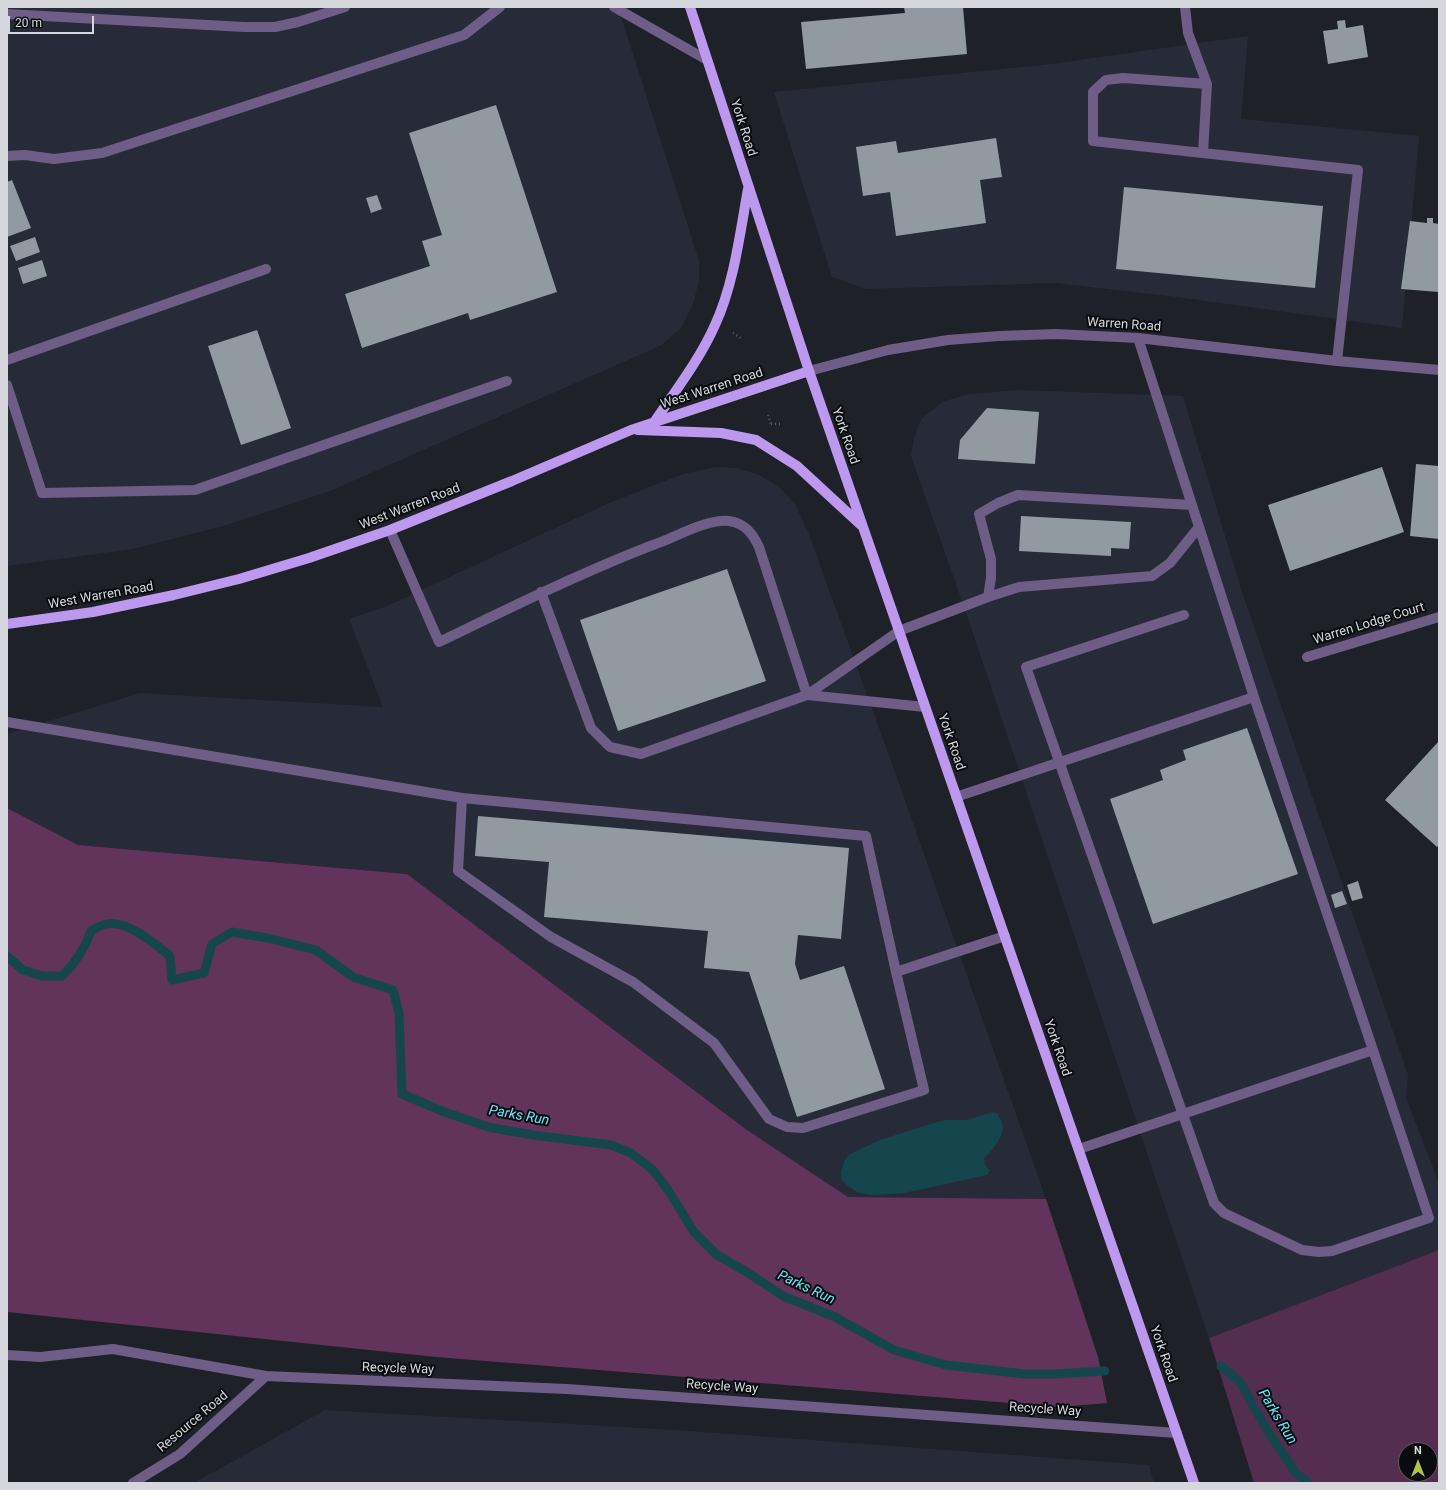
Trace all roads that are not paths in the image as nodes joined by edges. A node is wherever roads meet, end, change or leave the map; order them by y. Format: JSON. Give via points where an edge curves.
{"nodes":[{"id":1,"x":345,"y":7,"type":"edge"},
{"id":2,"x":500,"y":7,"type":"edge"},
{"id":3,"x":614,"y":7,"type":"edge"},
{"id":4,"x":690,"y":7,"type":"edge"},
{"id":5,"x":1185,"y":7,"type":"edge"},
{"id":6,"x":7,"y":14,"type":"edge"},
{"id":7,"x":707,"y":60,"type":"junction"},
{"id":8,"x":1207,"y":84,"type":"junction"},
{"id":9,"x":1203,"y":153,"type":"junction"},
{"id":10,"x":7,"y":156,"type":"edge"},
{"id":11,"x":749,"y":186,"type":"junction"},
{"id":12,"x":266,"y":269,"type":"dead end"},
{"id":13,"x":1138,"y":338,"type":"junction"},
{"id":14,"x":7,"y":360,"type":"edge"},
{"id":15,"x":1338,"y":361,"type":"junction"},
{"id":16,"x":1439,"y":370,"type":"edge"},
{"id":17,"x":809,"y":371,"type":"junction"},
{"id":18,"x":507,"y":381,"type":"dead end"},
{"id":19,"x":7,"y":385,"type":"edge"},
{"id":20,"x":655,"y":421,"type":"junction"},
{"id":21,"x":631,"y":430,"type":"junction"},
{"id":22,"x":1192,"y":505,"type":"junction"},
{"id":23,"x":862,"y":526,"type":"junction"},
{"id":24,"x":1199,"y":527,"type":"junction"},
{"id":25,"x":390,"y":530,"type":"junction"},
{"id":26,"x":541,"y":592,"type":"junction"},
{"id":27,"x":988,"y":597,"type":"junction"},
{"id":28,"x":1184,"y":615,"type":"dead end"},
{"id":29,"x":1439,"y":617,"type":"edge"},
{"id":30,"x":7,"y":624,"type":"edge"},
{"id":31,"x":899,"y":631,"type":"junction"},
{"id":32,"x":1307,"y":657,"type":"dead end"},
{"id":33,"x":807,"y":695,"type":"junction"},
{"id":34,"x":1254,"y":697,"type":"junction"},
{"id":35,"x":925,"y":707,"type":"junction"},
{"id":36,"x":7,"y":722,"type":"edge"},
{"id":37,"x":1059,"y":762,"type":"junction"},
{"id":38,"x":956,"y":797,"type":"junction"},
{"id":39,"x":462,"y":798,"type":"junction"},
{"id":40,"x":1005,"y":936,"type":"junction"},
{"id":41,"x":896,"y":972,"type":"junction"},
{"id":42,"x":1373,"y":1050,"type":"junction"},
{"id":43,"x":1182,"y":1114,"type":"junction"},
{"id":44,"x":1078,"y":1149,"type":"junction"},
{"id":45,"x":7,"y":1355,"type":"edge"},
{"id":46,"x":266,"y":1376,"type":"junction"},
{"id":47,"x":1177,"y":1432,"type":"junction"},
{"id":48,"x":133,"y":1483,"type":"edge"},
{"id":49,"x":1194,"y":1483,"type":"edge"}],
"edges":[{"from":1,"to":6,"type":"street","via":[[275,27]]},
{"from":2,"to":10,"type":"street","via":[[464,35],[102,153],[54,159],[25,155]]},
{"from":3,"to":7,"type":"street"},
{"from":4,"to":7,"type":"main road","name":"York Road"},
{"from":5,"to":8,"type":"street","via":[[1188,33]]},
{"from":7,"to":11,"type":"main road","name":"York Road"},
{"from":8,"to":9,"type":"street"},
{"from":8,"to":9,"type":"street","via":[[1123,78],[1106,80],[1092,92],[1092,141]]},
{"from":9,"to":15,"type":"street","via":[[1358,170]]},
{"from":11,"to":17,"type":"main road","name":"York Road"},
{"from":11,"to":20,"type":"main road","via":[[728,292],[716,325]]},
{"from":12,"to":14,"type":"street"},
{"from":13,"to":15,"type":"street","name":"Warren Road"},
{"from":13,"to":17,"type":"street","name":"Warren Road","via":[[1056,334],[948,340],[888,350]]},
{"from":13,"to":22,"type":"street"},
{"from":15,"to":16,"type":"street","name":"Warren Road"},
{"from":17,"to":20,"type":"main road","name":"West Warren Road"},
{"from":17,"to":23,"type":"main road","name":"York Road"},
{"from":18,"to":19,"type":"street","via":[[195,490],[42,494]]},
{"from":20,"to":21,"type":"main road","name":"West Warren Road"},
{"from":21,"to":23,"type":"main road","via":[[721,433],[756,440],[797,466]]},
{"from":21,"to":25,"type":"main road","name":"West Warren Road"},
{"from":22,"to":24,"type":"street"},
{"from":22,"to":27,"type":"street","via":[[1018,495],[998,502],[978,514],[992,559]]},
{"from":23,"to":31,"type":"main road","name":"York Road"},
{"from":24,"to":27,"type":"street","via":[[1170,564],[1152,576],[1019,587]]},
{"from":24,"to":34,"type":"street"},
{"from":25,"to":26,"type":"street","via":[[439,642]]},
{"from":25,"to":30,"type":"main road","name":"West Warren Road","via":[[309,558],[174,595],[93,612]]},
{"from":26,"to":33,"type":"street","via":[[591,728],[610,747],[641,754]]},
{"from":26,"to":33,"type":"street","via":[[615,559],[707,524],[728,521],[741,524],[754,536],[759,547]]},
{"from":27,"to":31,"type":"street"},
{"from":28,"to":37,"type":"street","via":[[1026,667]]},
{"from":29,"to":32,"type":"street","name":"Warren Lodge Court"},
{"from":31,"to":33,"type":"street"},
{"from":31,"to":35,"type":"main road","name":"York Road"},
{"from":33,"to":35,"type":"street"},
{"from":34,"to":37,"type":"street"},
{"from":34,"to":42,"type":"street"},
{"from":35,"to":38,"type":"main road","name":"York Road"},
{"from":36,"to":39,"type":"street"},
{"from":37,"to":38,"type":"street"},
{"from":37,"to":43,"type":"street"},
{"from":38,"to":40,"type":"main road","name":"York Road"},
{"from":39,"to":41,"type":"street","via":[[866,836]]},
{"from":39,"to":41,"type":"street","via":[[458,871],[551,937],[633,982],[714,1043],[769,1119],[787,1128],[803,1128],[924,1090]]},
{"from":40,"to":41,"type":"street"},
{"from":40,"to":44,"type":"main road","name":"York Road"},
{"from":42,"to":43,"type":"street"},
{"from":42,"to":43,"type":"street","via":[[1429,1218],[1340,1248],[1319,1252],[1302,1250],[1224,1213],[1214,1203]]},
{"from":43,"to":44,"type":"street"},
{"from":44,"to":47,"type":"main road","name":"York Road"},
{"from":45,"to":46,"type":"street","name":"Recycle Way","via":[[40,1357],[113,1349]]},
{"from":46,"to":47,"type":"street","name":"Recycle Way","via":[[566,1389]]},
{"from":46,"to":48,"type":"street","name":"Resource Road","via":[[180,1454]]},
{"from":47,"to":49,"type":"main road","name":"York Road"}]}
